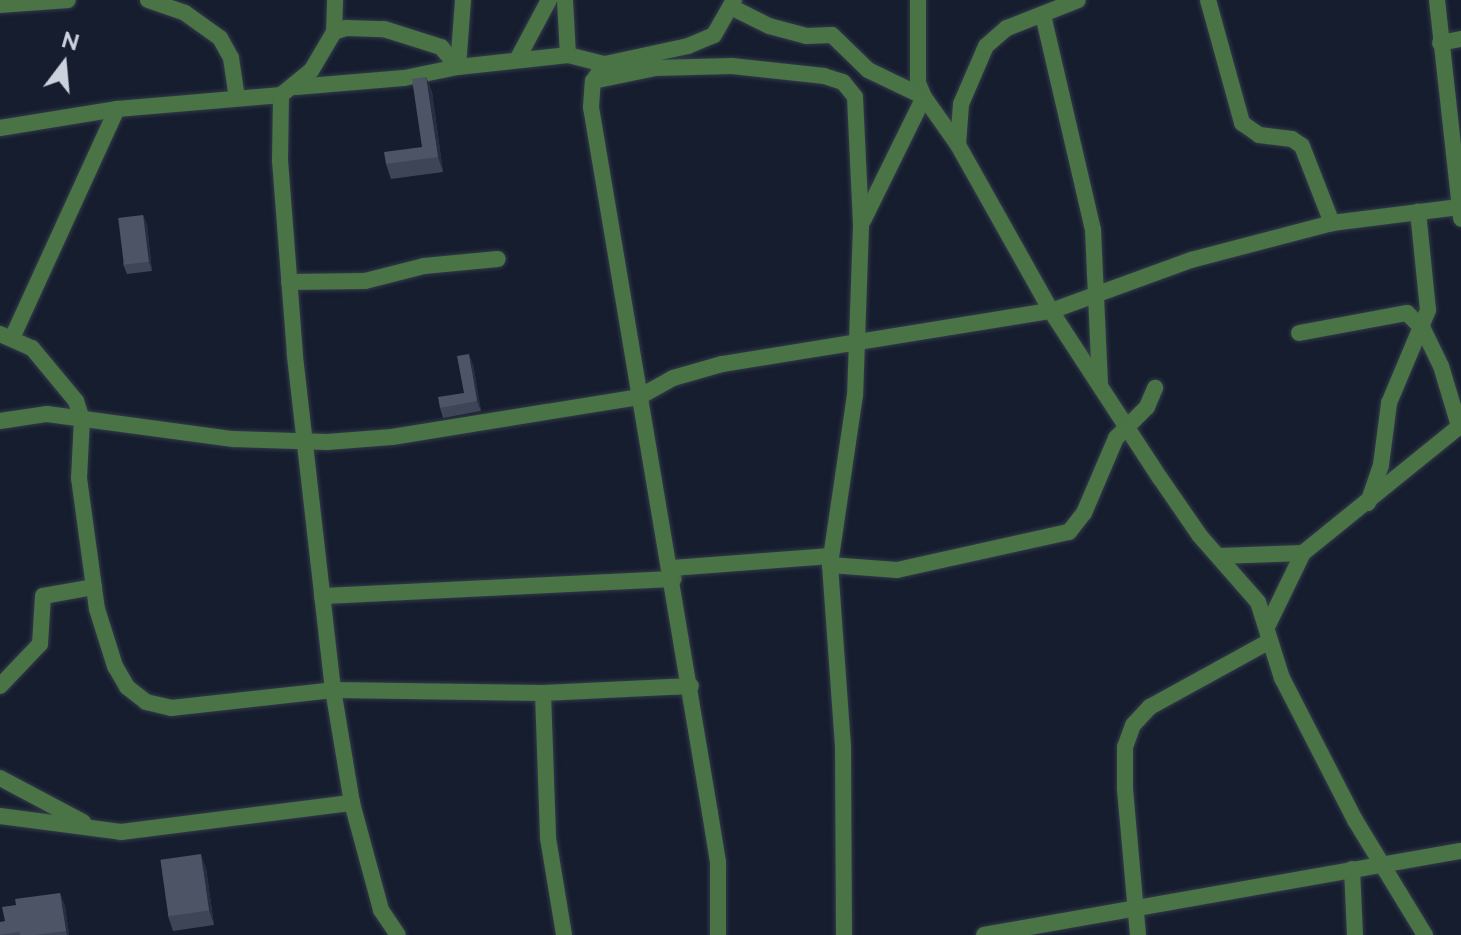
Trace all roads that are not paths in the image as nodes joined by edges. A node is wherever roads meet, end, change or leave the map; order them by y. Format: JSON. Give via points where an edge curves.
{"nodes":[{"id":1,"x":68,"y":0,"type":"edge"},
{"id":2,"x":148,"y":0,"type":"edge"},
{"id":3,"x":335,"y":0,"type":"edge"},
{"id":4,"x":463,"y":0,"type":"edge"},
{"id":5,"x":549,"y":0,"type":"edge"},
{"id":6,"x":565,"y":0,"type":"edge"},
{"id":7,"x":918,"y":0,"type":"edge"},
{"id":8,"x":1078,"y":0,"type":"edge"},
{"id":9,"x":1208,"y":0,"type":"edge"},
{"id":10,"x":1437,"y":0,"type":"edge"},
{"id":11,"x":734,"y":4,"type":"edge"},
{"id":12,"x":0,"y":5,"type":"edge"},
{"id":13,"x":1043,"y":15,"type":"junction"},
{"id":14,"x":334,"y":32,"type":"junction"},
{"id":15,"x":1461,"y":39,"type":"edge"},
{"id":16,"x":1440,"y":43,"type":"junction"},
{"id":17,"x":568,"y":55,"type":"junction"},
{"id":18,"x":518,"y":58,"type":"junction"},
{"id":19,"x":605,"y":64,"type":"junction"},
{"id":20,"x":458,"y":67,"type":"junction"},
{"id":21,"x":593,"y":81,"type":"junction"},
{"id":22,"x":296,"y":87,"type":"junction"},
{"id":23,"x":281,"y":95,"type":"junction"},
{"id":24,"x":924,"y":97,"type":"junction"},
{"id":25,"x":237,"y":98,"type":"junction"},
{"id":26,"x":117,"y":109,"type":"junction"},
{"id":27,"x":0,"y":128,"type":"edge"},
{"id":28,"x":958,"y":145,"type":"junction"},
{"id":29,"x":1418,"y":212,"type":"junction"},
{"id":30,"x":1460,"y":213,"type":"edge"},
{"id":31,"x":1332,"y":223,"type":"junction"},
{"id":32,"x":861,"y":226,"type":"junction"},
{"id":33,"x":498,"y":259,"type":"dead end"},
{"id":34,"x":289,"y":282,"type":"junction"},
{"id":35,"x":1097,"y":291,"type":"junction"},
{"id":36,"x":1051,"y":311,"type":"junction"},
{"id":37,"x":1423,"y":329,"type":"junction"},
{"id":38,"x":1299,"y":333,"type":"dead end"},
{"id":39,"x":7,"y":335,"type":"edge"},
{"id":40,"x":856,"y":342,"type":"junction"},
{"id":41,"x":1100,"y":386,"type":"junction"},
{"id":42,"x":1155,"y":388,"type":"dead end"},
{"id":43,"x":639,"y":397,"type":"junction"},
{"id":44,"x":82,"y":419,"type":"junction"},
{"id":45,"x":0,"y":421,"type":"edge"},
{"id":46,"x":1460,"y":425,"type":"edge"},
{"id":47,"x":1127,"y":428,"type":"junction"},
{"id":48,"x":305,"y":442,"type":"junction"},
{"id":49,"x":1368,"y":503,"type":"junction"},
{"id":50,"x":1303,"y":553,"type":"junction"},
{"id":51,"x":1220,"y":556,"type":"junction"},
{"id":52,"x":831,"y":560,"type":"junction"},
{"id":53,"x":673,"y":573,"type":"junction"},
{"id":54,"x":94,"y":587,"type":"junction"},
{"id":55,"x":322,"y":596,"type":"junction"},
{"id":56,"x":1268,"y":634,"type":"junction"},
{"id":57,"x":0,"y":686,"type":"edge"},
{"id":58,"x":691,"y":686,"type":"junction"},
{"id":59,"x":333,"y":690,"type":"junction"},
{"id":60,"x":543,"y":693,"type":"junction"},
{"id":61,"x":0,"y":778,"type":"edge"},
{"id":62,"x":352,"y":803,"type":"junction"},
{"id":63,"x":0,"y":816,"type":"edge"},
{"id":64,"x":96,"y":829,"type":"junction"},
{"id":65,"x":1461,"y":851,"type":"edge"},
{"id":66,"x":1380,"y":864,"type":"junction"},
{"id":67,"x":1352,"y":869,"type":"junction"},
{"id":68,"x":1135,"y":905,"type":"junction"},
{"id":69,"x":994,"y":934,"type":"edge"},
{"id":70,"x":398,"y":935,"type":"edge"},
{"id":71,"x":564,"y":935,"type":"edge"},
{"id":72,"x":718,"y":935,"type":"edge"},
{"id":73,"x":844,"y":935,"type":"edge"},
{"id":74,"x":1138,"y":935,"type":"edge"},
{"id":75,"x":1355,"y":935,"type":"edge"},
{"id":76,"x":1425,"y":935,"type":"edge"}],
"edges":[{"from":1,"to":12,"type":"street"},
{"from":2,"to":25,"type":"street","via":[[185,13],[220,38],[231,58]]},
{"from":3,"to":14,"type":"street"},
{"from":4,"to":20,"type":"street"},
{"from":5,"to":18,"type":"street"},
{"from":6,"to":17,"type":"street"},
{"from":7,"to":24,"type":"street","via":[[918,83]]},
{"from":8,"to":13,"type":"street"},
{"from":9,"to":31,"type":"street","via":[[1242,123],[1259,135],[1292,139],[1302,146]]},
{"from":10,"to":16,"type":"street"},
{"from":11,"to":19,"type":"street","via":[[714,35]]},
{"from":11,"to":24,"type":"street","via":[[769,26],[806,36],[832,35],[868,70]]},
{"from":13,"to":28,"type":"street","via":[[1007,28],[986,46],[961,104]]},
{"from":13,"to":35,"type":"street","via":[[1093,230]]},
{"from":14,"to":20,"type":"street","via":[[384,29],[441,47]]},
{"from":14,"to":22,"type":"street"},
{"from":15,"to":16,"type":"street"},
{"from":16,"to":30,"type":"street"},
{"from":17,"to":18,"type":"street"},
{"from":17,"to":19,"type":"street"},
{"from":18,"to":20,"type":"street"},
{"from":19,"to":21,"type":"street"},
{"from":20,"to":22,"type":"street","via":[[404,78]]},
{"from":21,"to":32,"type":"street","via":[[678,65],[732,66],[843,82],[855,97]]},
{"from":21,"to":43,"type":"street","via":[[596,147]]},
{"from":22,"to":23,"type":"street"},
{"from":23,"to":25,"type":"street"},
{"from":23,"to":34,"type":"street"},
{"from":24,"to":28,"type":"street"},
{"from":24,"to":32,"type":"street"},
{"from":25,"to":26,"type":"street"},
{"from":26,"to":27,"type":"street"},
{"from":26,"to":39,"type":"street"},
{"from":28,"to":36,"type":"street"},
{"from":29,"to":30,"type":"street"},
{"from":29,"to":31,"type":"street"},
{"from":29,"to":37,"type":"street","via":[[1430,300]]},
{"from":31,"to":35,"type":"street"},
{"from":32,"to":40,"type":"street"},
{"from":33,"to":34,"type":"street","via":[[424,266],[365,281]]},
{"from":34,"to":48,"type":"street"},
{"from":35,"to":36,"type":"street"},
{"from":35,"to":41,"type":"street"},
{"from":36,"to":40,"type":"street"},
{"from":36,"to":41,"type":"street"},
{"from":37,"to":38,"type":"street","via":[[1399,311]]},
{"from":37,"to":46,"type":"street"},
{"from":37,"to":49,"type":"street","via":[[1389,403],[1381,465]]},
{"from":39,"to":44,"type":"street","via":[[69,387]]},
{"from":40,"to":43,"type":"street","via":[[695,369]]},
{"from":40,"to":52,"type":"street","via":[[852,441]]},
{"from":41,"to":47,"type":"street"},
{"from":42,"to":47,"type":"street"},
{"from":43,"to":48,"type":"street","via":[[392,437]]},
{"from":43,"to":53,"type":"street"},
{"from":44,"to":45,"type":"street","via":[[47,414]]},
{"from":44,"to":48,"type":"street","via":[[154,432]]},
{"from":44,"to":54,"type":"street","via":[[79,478]]},
{"from":46,"to":49,"type":"street"},
{"from":47,"to":51,"type":"street","via":[[1180,509]]},
{"from":47,"to":52,"type":"street","via":[[1116,438],[1084,513],[1069,532],[897,570]]},
{"from":48,"to":55,"type":"street"},
{"from":49,"to":50,"type":"street"},
{"from":50,"to":51,"type":"street"},
{"from":50,"to":56,"type":"street"},
{"from":51,"to":56,"type":"street","via":[[1243,581]]},
{"from":52,"to":53,"type":"street"},
{"from":52,"to":73,"type":"street","via":[[843,746]]},
{"from":53,"to":55,"type":"street"},
{"from":53,"to":58,"type":"street"},
{"from":54,"to":57,"type":"street","via":[[43,596],[40,644]]},
{"from":54,"to":59,"type":"street","via":[[115,666],[127,687],[158,707]]},
{"from":55,"to":59,"type":"street"},
{"from":56,"to":66,"type":"street","via":[[1324,760]]},
{"from":56,"to":68,"type":"street","via":[[1150,707],[1133,725],[1125,747]]},
{"from":58,"to":60,"type":"street"},
{"from":58,"to":72,"type":"street","via":[[718,862]]},
{"from":59,"to":60,"type":"street"},
{"from":59,"to":62,"type":"street"},
{"from":60,"to":71,"type":"street","via":[[548,838]]},
{"from":61,"to":64,"type":"street"},
{"from":62,"to":64,"type":"street","via":[[181,826]]},
{"from":62,"to":70,"type":"street","via":[[381,910]]},
{"from":63,"to":64,"type":"street"},
{"from":65,"to":66,"type":"street"},
{"from":66,"to":67,"type":"street"},
{"from":66,"to":76,"type":"street"},
{"from":67,"to":68,"type":"street"},
{"from":67,"to":75,"type":"street"},
{"from":68,"to":69,"type":"street"},
{"from":68,"to":74,"type":"street"}]}
